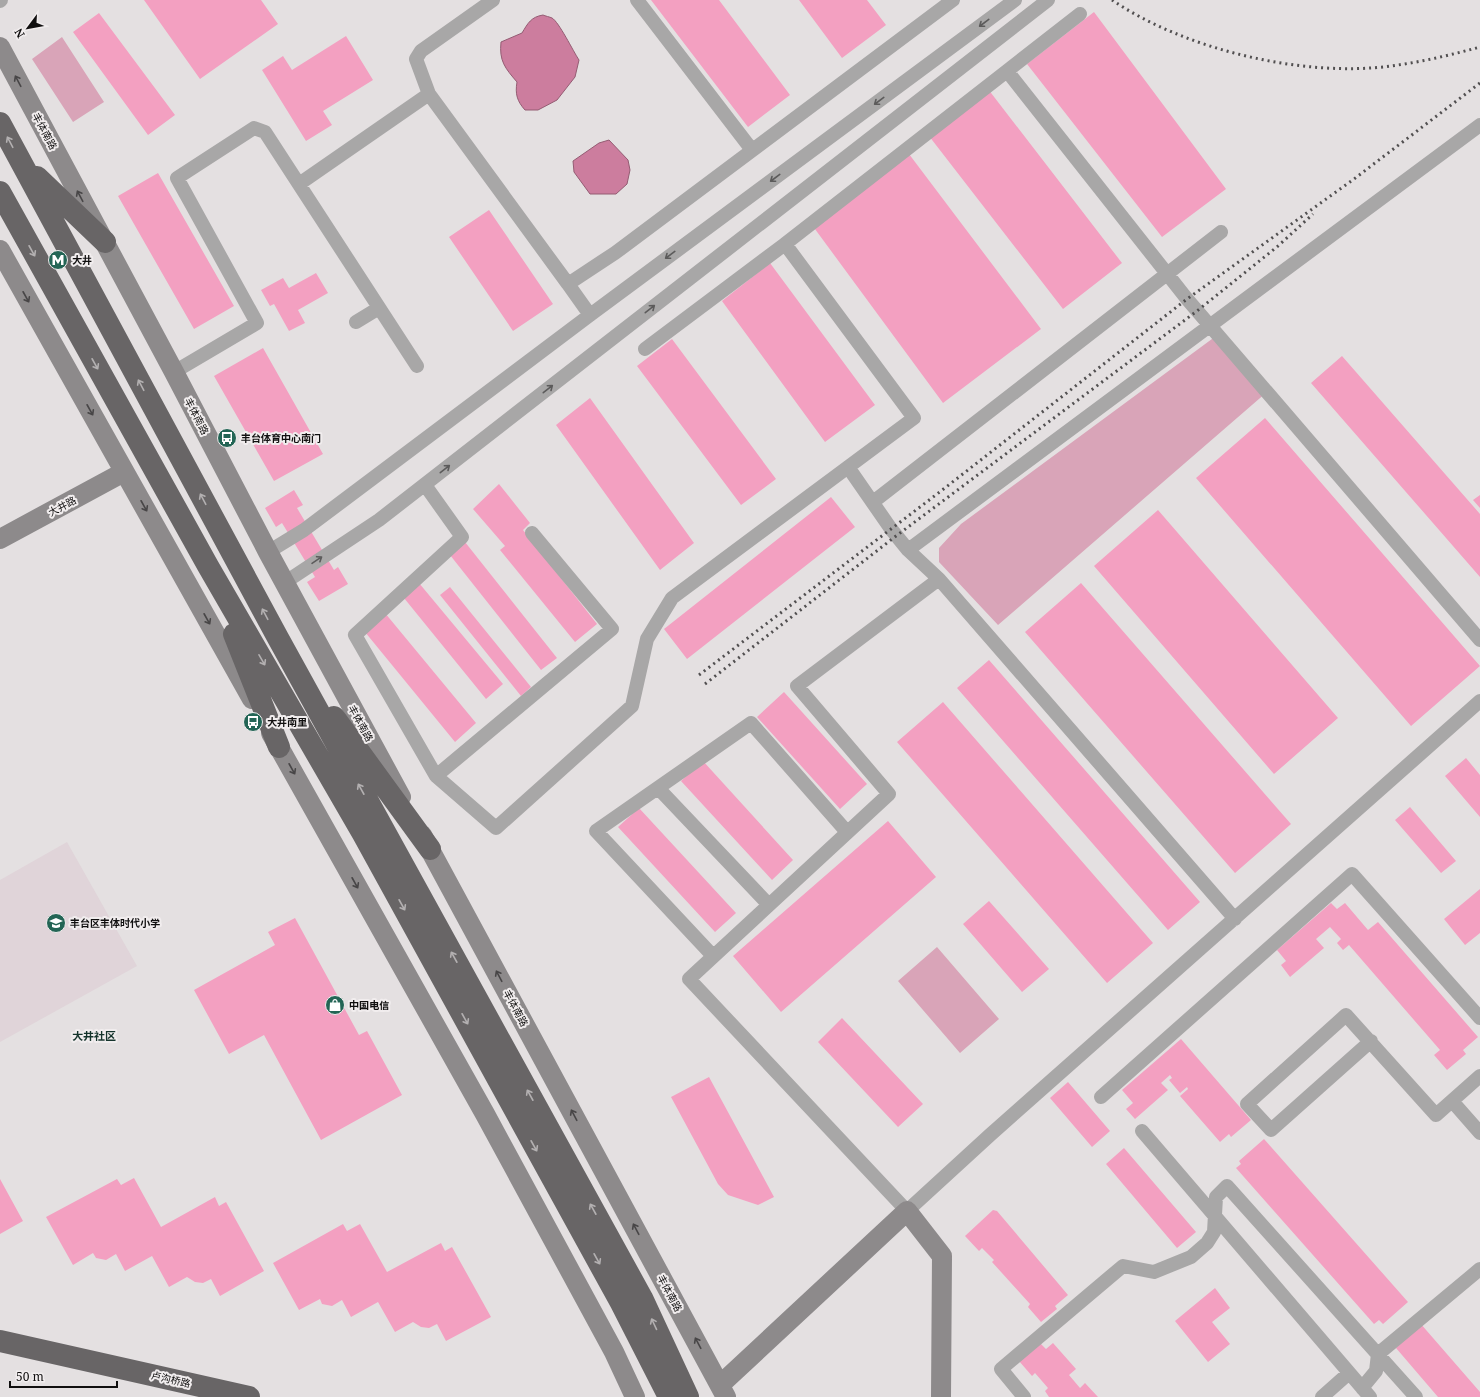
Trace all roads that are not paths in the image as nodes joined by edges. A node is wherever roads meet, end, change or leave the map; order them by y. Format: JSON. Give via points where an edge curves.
{"nodes":[{"id":1,"x":493,"y":0,"type":"edge"},
{"id":2,"x":637,"y":0,"type":"edge"},
{"id":3,"x":953,"y":0,"type":"edge"},
{"id":4,"x":1015,"y":0,"type":"edge"},
{"id":5,"x":1048,"y":0,"type":"edge"},
{"id":6,"x":1080,"y":14,"type":"dead end"},
{"id":7,"x":0,"y":47,"type":"edge"},
{"id":8,"x":1007,"y":70,"type":"junction"},
{"id":9,"x":429,"y":94,"type":"junction"},
{"id":10,"x":0,"y":123,"type":"edge"},
{"id":11,"x":1480,"y":125,"type":"edge"},
{"id":12,"x":752,"y":150,"type":"junction"},
{"id":13,"x":20,"y":161,"type":"junction"},
{"id":14,"x":299,"y":184,"type":"junction"},
{"id":15,"x":0,"y":192,"type":"edge"},
{"id":16,"x":0,"y":206,"type":"edge"},
{"id":17,"x":19,"y":228,"type":"junction"},
{"id":18,"x":1221,"y":232,"type":"dead end"},
{"id":19,"x":105,"y":242,"type":"junction"},
{"id":20,"x":785,"y":244,"type":"junction"},
{"id":21,"x":0,"y":250,"type":"edge"},
{"id":22,"x":1167,"y":274,"type":"junction"},
{"id":23,"x":568,"y":284,"type":"junction"},
{"id":24,"x":379,"y":308,"type":"junction"},
{"id":25,"x":590,"y":315,"type":"junction"},
{"id":26,"x":356,"y":322,"type":"dead end"},
{"id":27,"x":1210,"y":325,"type":"junction"},
{"id":28,"x":645,"y":349,"type":"dead end"},
{"id":29,"x":417,"y":366,"type":"dead end"},
{"id":30,"x":174,"y":372,"type":"junction"},
{"id":31,"x":848,"y":467,"type":"junction"},
{"id":32,"x":124,"y":472,"type":"junction"},
{"id":33,"x":424,"y":485,"type":"junction"},
{"id":34,"x":873,"y":502,"type":"junction"},
{"id":35,"x":532,"y":533,"type":"dead end"},
{"id":36,"x":0,"y":539,"type":"edge"},
{"id":37,"x":908,"y":550,"type":"junction"},
{"id":38,"x":268,"y":552,"type":"junction"},
{"id":39,"x":208,"y":566,"type":"junction"},
{"id":40,"x":940,"y":579,"type":"junction"},
{"id":41,"x":284,"y":583,"type":"junction"},
{"id":42,"x":278,"y":638,"type":"junction"},
{"id":43,"x":1480,"y":640,"type":"edge"},
{"id":44,"x":1480,"y":702,"type":"edge"},
{"id":45,"x":279,"y":747,"type":"junction"},
{"id":46,"x":436,"y":776,"type":"junction"},
{"id":47,"x":658,"y":788,"type":"junction"},
{"id":48,"x":371,"y":829,"type":"junction"},
{"id":49,"x":847,"y":832,"type":"junction"},
{"id":50,"x":430,"y":849,"type":"junction"},
{"id":51,"x":769,"y":905,"type":"junction"},
{"id":52,"x":1235,"y":919,"type":"junction"},
{"id":53,"x":713,"y":956,"type":"junction"},
{"id":54,"x":1480,"y":1018,"type":"edge"},
{"id":55,"x":1371,"y":1041,"type":"junction"},
{"id":56,"x":1480,"y":1076,"type":"edge"},
{"id":57,"x":1101,"y":1097,"type":"dead end"},
{"id":58,"x":1452,"y":1100,"type":"junction"},
{"id":59,"x":1142,"y":1131,"type":"dead end"},
{"id":60,"x":1480,"y":1133,"type":"edge"},
{"id":61,"x":907,"y":1212,"type":"junction"},
{"id":62,"x":1214,"y":1215,"type":"junction"},
{"id":63,"x":1480,"y":1269,"type":"edge"},
{"id":64,"x":0,"y":1341,"type":"edge"},
{"id":65,"x":1378,"y":1354,"type":"junction"},
{"id":66,"x":1349,"y":1374,"type":"junction"},
{"id":67,"x":719,"y":1389,"type":"edge"},
{"id":68,"x":1366,"y":1392,"type":"edge"},
{"id":69,"x":249,"y":1397,"type":"edge"},
{"id":70,"x":635,"y":1397,"type":"edge"},
{"id":71,"x":669,"y":1397,"type":"edge"},
{"id":72,"x":688,"y":1397,"type":"edge"},
{"id":73,"x":941,"y":1397,"type":"edge"},
{"id":74,"x":1024,"y":1397,"type":"edge"},
{"id":75,"x":1322,"y":1397,"type":"edge"},
{"id":76,"x":1416,"y":1397,"type":"edge"}],
"edges":[{"from":1,"to":9,"type":"street","via":[[420,51],[416,58]]},
{"from":2,"to":12,"type":"street"},
{"from":3,"to":12,"type":"street"},
{"from":4,"to":25,"type":"street","one_way":true},
{"from":33,"to":5,"type":"street","one_way":true},
{"from":6,"to":8,"type":"street"},
{"from":19,"to":7,"type":"street","name":"丰体南路","one_way":true},
{"from":8,"to":20,"type":"street"},
{"from":8,"to":22,"type":"street"},
{"from":9,"to":14,"type":"street"},
{"from":9,"to":23,"type":"street"},
{"from":13,"to":10,"type":"highway","one_way":true},
{"from":11,"to":27,"type":"street"},
{"from":12,"to":23,"type":"street","via":[[614,253]]},
{"from":13,"to":19,"type":"highway"},
{"from":42,"to":13,"type":"highway","one_way":true},
{"from":14,"to":24,"type":"street"},
{"from":14,"to":30,"type":"street","via":[[265,132],[254,128],[177,178],[257,323]]},
{"from":15,"to":17,"type":"highway"},
{"from":16,"to":17,"type":"highway"},
{"from":17,"to":39,"type":"highway","one_way":true},
{"from":18,"to":22,"type":"street"},
{"from":19,"to":30,"type":"street","name":"丰体南路"},
{"from":20,"to":28,"type":"street"},
{"from":20,"to":31,"type":"street","via":[[914,418]]},
{"from":21,"to":32,"type":"street","one_way":true},
{"from":22,"to":27,"type":"street"},
{"from":22,"to":34,"type":"street"},
{"from":23,"to":25,"type":"street"},
{"from":24,"to":26,"type":"street"},
{"from":24,"to":29,"type":"street"},
{"from":25,"to":38,"type":"street","via":[[304,530]]},
{"from":27,"to":37,"type":"street"},
{"from":27,"to":43,"type":"street"},
{"from":30,"to":38,"type":"street","name":"丰体南路"},
{"from":31,"to":34,"type":"street"},
{"from":31,"to":46,"type":"street","via":[[672,598],[647,639],[632,706],[496,828]]},
{"from":32,"to":36,"type":"street","name":"大井路"},
{"from":32,"to":45,"type":"street","one_way":true},
{"from":41,"to":33,"type":"street","one_way":true,"via":[[379,520]]},
{"from":33,"to":46,"type":"street","via":[[462,537],[355,635]]},
{"from":34,"to":37,"type":"street"},
{"from":35,"to":46,"type":"street","via":[[612,629]]},
{"from":37,"to":40,"type":"street"},
{"from":38,"to":41,"type":"street","name":"丰体南路"},
{"from":39,"to":45,"type":"highway"},
{"from":39,"to":48,"type":"highway","one_way":true},
{"from":40,"to":49,"type":"street","via":[[797,686],[889,794]]},
{"from":40,"to":52,"type":"street"},
{"from":41,"to":50,"type":"street","name":"丰体南路"},
{"from":48,"to":42,"type":"highway","one_way":true},
{"from":42,"to":50,"type":"highway"},
{"from":44,"to":52,"type":"street"},
{"from":45,"to":70,"type":"street","one_way":true,"via":[[485,1114],[614,1352]]},
{"from":47,"to":49,"type":"street","via":[[751,723]]},
{"from":47,"to":51,"type":"street"},
{"from":47,"to":53,"type":"street","via":[[596,830]]},
{"from":48,"to":71,"type":"highway","one_way":true},
{"from":72,"to":48,"type":"highway","one_way":true,"via":[[642,1298]]},
{"from":49,"to":51,"type":"street"},
{"from":67,"to":50,"type":"street","name":"丰体南路","one_way":true},
{"from":51,"to":53,"type":"street"},
{"from":52,"to":61,"type":"street"},
{"from":53,"to":61,"type":"street","via":[[689,979]]},
{"from":54,"to":57,"type":"street","via":[[1352,874]]},
{"from":55,"to":55,"type":"street","via":[[1346,1015],[1247,1104],[1271,1130]]},
{"from":55,"to":58,"type":"street","via":[[1436,1115]]},
{"from":56,"to":58,"type":"street"},
{"from":58,"to":60,"type":"street"},
{"from":59,"to":62,"type":"street"},
{"from":61,"to":67,"type":"street"},
{"from":61,"to":73,"type":"street","via":[[942,1256]]},
{"from":62,"to":65,"type":"street","via":[[1216,1197],[1227,1186]]},
{"from":62,"to":66,"type":"street"},
{"from":62,"to":74,"type":"street","via":[[1214,1232],[1207,1243],[1191,1257],[1154,1272],[1123,1266],[1001,1369]]},
{"from":63,"to":65,"type":"street"},
{"from":64,"to":69,"type":"highway","name":"卢沟桥路"},
{"from":65,"to":68,"type":"street","via":[[1376,1371]]},
{"from":65,"to":76,"type":"street"},
{"from":66,"to":68,"type":"street"},
{"from":66,"to":75,"type":"street"}]}
